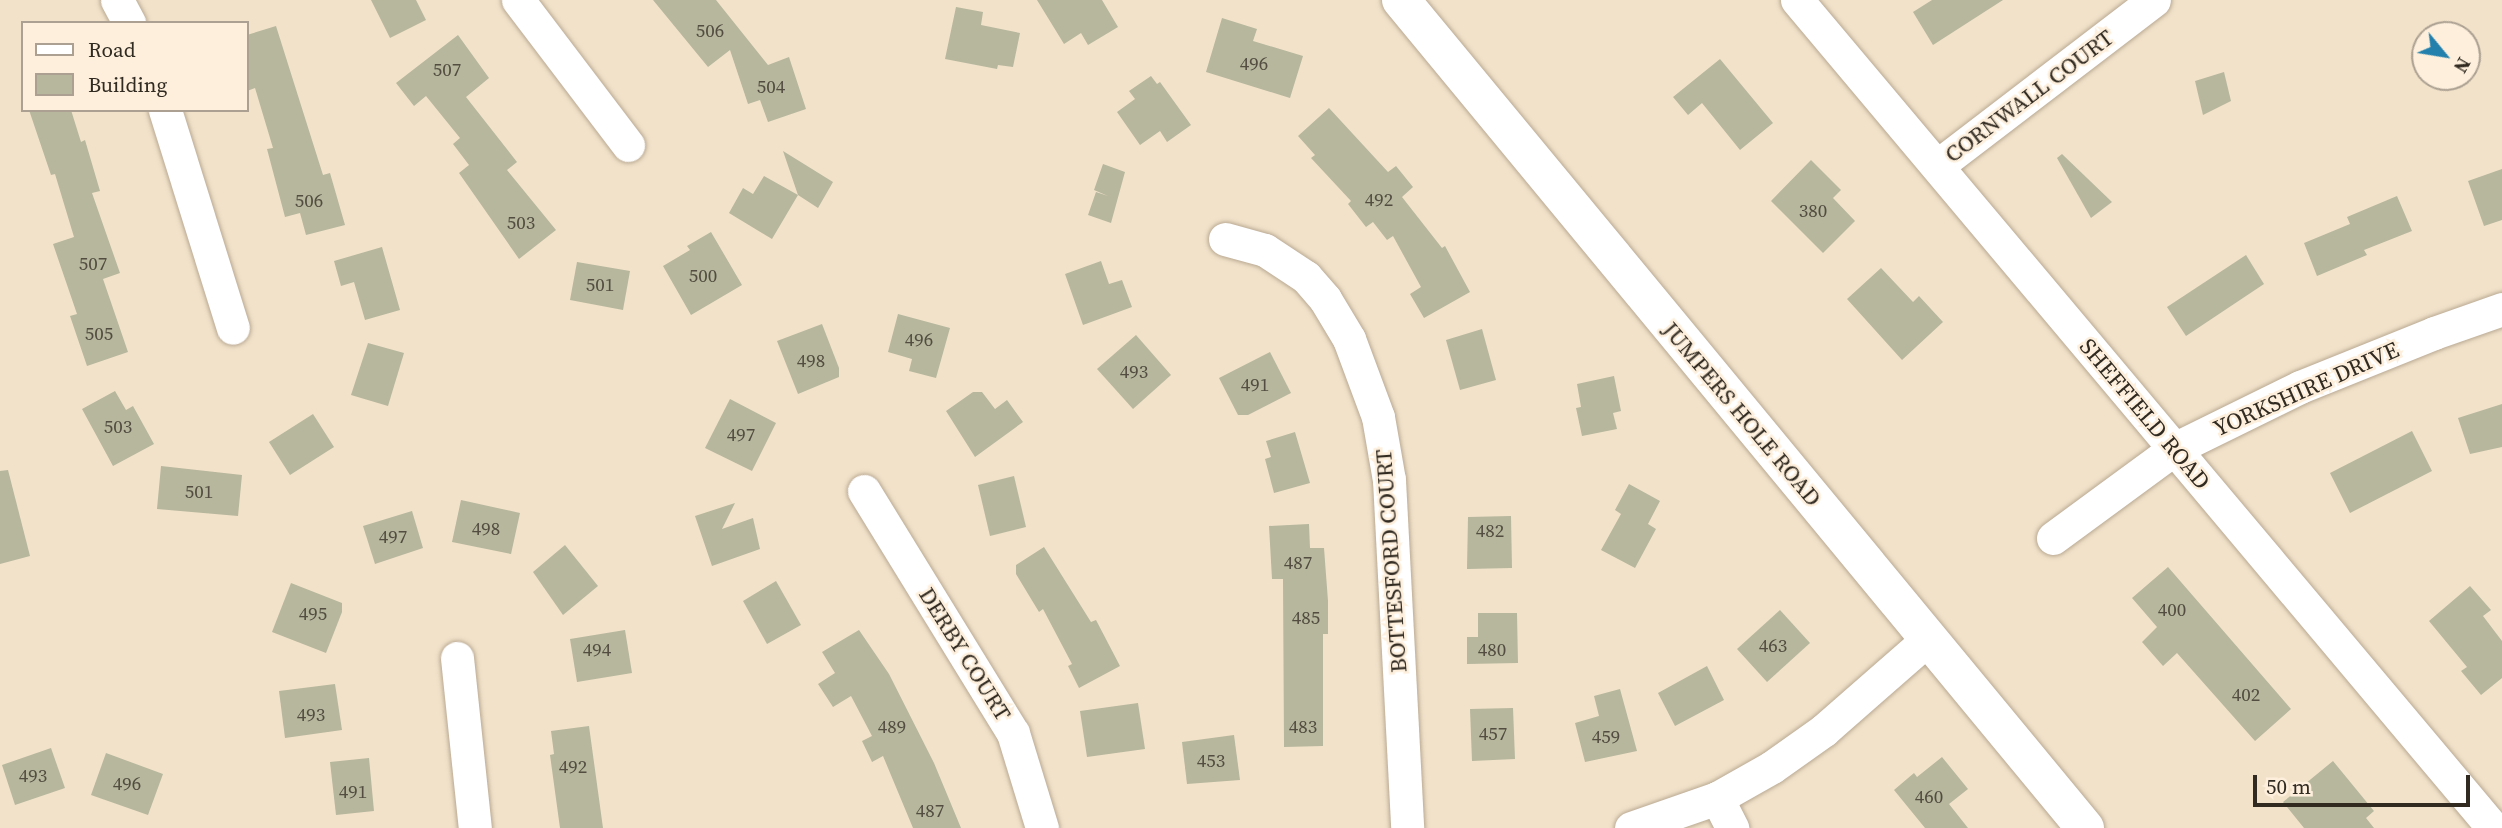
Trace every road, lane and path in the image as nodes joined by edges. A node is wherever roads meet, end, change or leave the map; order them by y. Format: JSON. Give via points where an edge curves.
{"nodes":[{"id":1,"x":117,"y":0,"type":"edge"},
{"id":2,"x":518,"y":0,"type":"edge"},
{"id":3,"x":1401,"y":0,"type":"edge"},
{"id":4,"x":1797,"y":0,"type":"edge"},
{"id":5,"x":2154,"y":0,"type":"edge"},
{"id":6,"x":128,"y":21,"type":"edge"},
{"id":7,"x":166,"y":112,"type":"edge"},
{"id":8,"x":628,"y":145,"type":"dead end"},
{"id":9,"x":1937,"y":166,"type":"junction"},
{"id":10,"x":1226,"y":239,"type":"dead end"},
{"id":11,"x":2502,"y":309,"type":"edge"},
{"id":12,"x":233,"y":328,"type":"dead end"},
{"id":13,"x":2174,"y":449,"type":"junction"},
{"id":14,"x":864,"y":491,"type":"dead end"},
{"id":15,"x":2053,"y":538,"type":"dead end"},
{"id":16,"x":1928,"y":639,"type":"junction"},
{"id":17,"x":457,"y":658,"type":"dead end"},
{"id":18,"x":1717,"y":798,"type":"junction"},
{"id":19,"x":475,"y":828,"type":"edge"},
{"id":20,"x":1042,"y":828,"type":"edge"},
{"id":21,"x":1407,"y":828,"type":"edge"},
{"id":22,"x":1631,"y":828,"type":"edge"},
{"id":23,"x":1732,"y":828,"type":"edge"},
{"id":24,"x":2085,"y":828,"type":"edge"},
{"id":25,"x":2493,"y":828,"type":"edge"}],
"edges":[{"from":1,"to":6,"type":"street"},
{"from":2,"to":8,"type":"street"},
{"from":3,"to":16,"type":"main road","name":"JUMPERS HOLE ROAD"},
{"from":4,"to":9,"type":"street","name":"SHEFFIELD ROAD"},
{"from":5,"to":9,"type":"street","name":"CORNWALL COURT"},
{"from":7,"to":12,"type":"street"},
{"from":9,"to":13,"type":"street","name":"SHEFFIELD ROAD"},
{"from":10,"to":21,"type":"street","name":"BOTTESFORD COURT","via":[[1265,250],[1312,284],[1349,339],[1378,416],[1389,480]]},
{"from":11,"to":13,"type":"street","name":"YORKSHIRE DRIVE","via":[[2300,387]]},
{"from":13,"to":15,"type":"street","name":"YORKSHIRE DRIVE"},
{"from":13,"to":25,"type":"street","name":"SHEFFIELD ROAD"},
{"from":14,"to":20,"type":"street","name":"DERBY COURT","via":[[1013,733]]},
{"from":16,"to":18,"type":"street","via":[[1824,730]]},
{"from":16,"to":24,"type":"main road","name":"JUMPERS HOLE ROAD"},
{"from":17,"to":19,"type":"street"},
{"from":18,"to":22,"type":"street"},
{"from":18,"to":23,"type":"street"}]}
